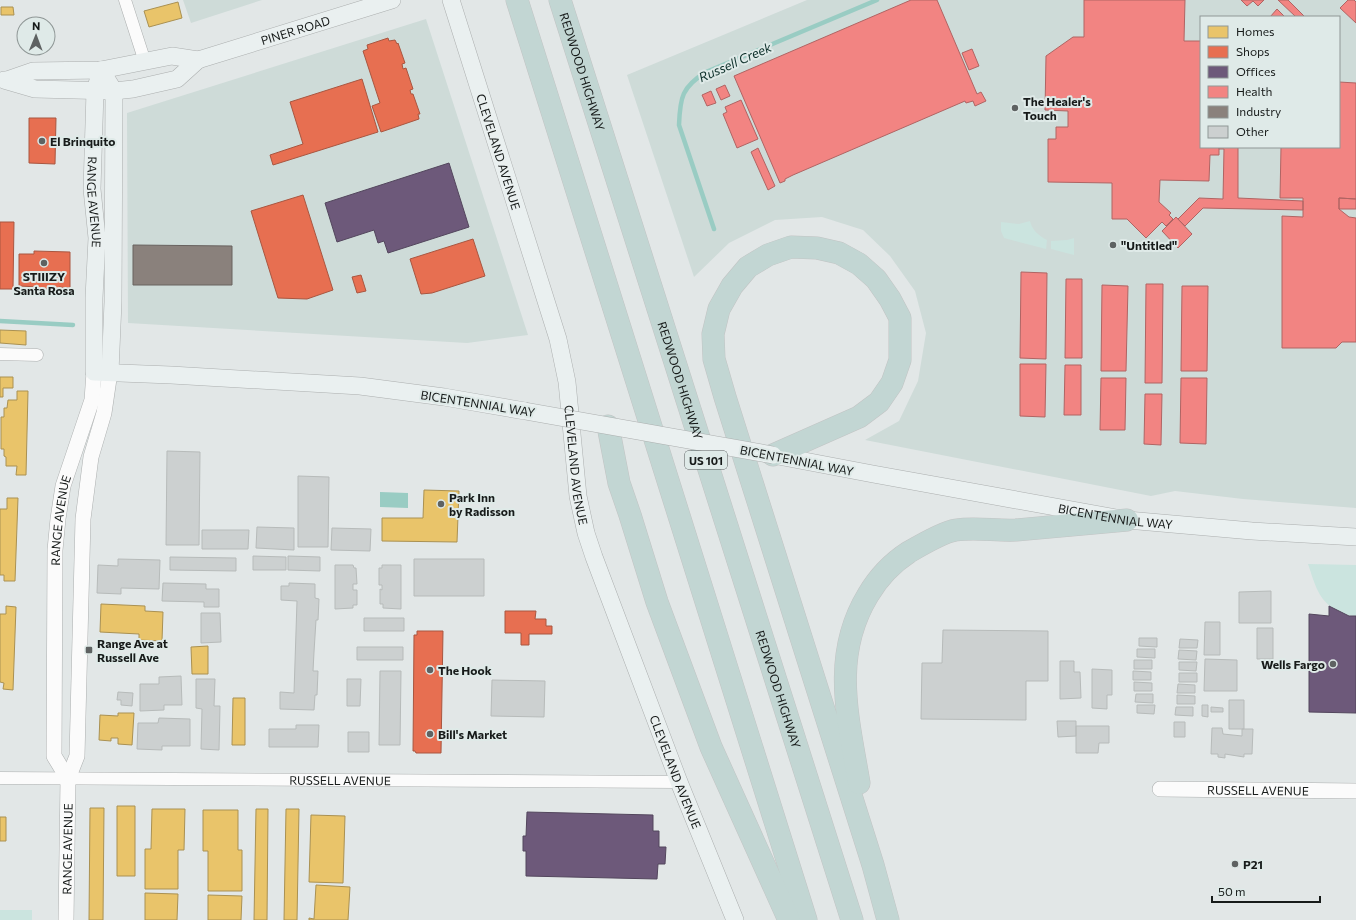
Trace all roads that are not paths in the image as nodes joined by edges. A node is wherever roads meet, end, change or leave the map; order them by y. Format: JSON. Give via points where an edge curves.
{"nodes":[{"id":1,"x":126,"y":0,"type":"edge"},
{"id":2,"x":392,"y":0,"type":"edge"},
{"id":3,"x":451,"y":0,"type":"edge"},
{"id":4,"x":517,"y":0,"type":"edge"},
{"id":5,"x":560,"y":0,"type":"edge"},
{"id":6,"x":198,"y":60,"type":"junction"},
{"id":7,"x":146,"y":62,"type":"junction"},
{"id":8,"x":101,"y":70,"type":"junction"},
{"id":9,"x":4,"y":80,"type":"edge"},
{"id":10,"x":95,"y":91,"type":"junction"},
{"id":11,"x":114,"y":91,"type":"junction"},
{"id":12,"x":0,"y":354,"type":"edge"},
{"id":13,"x":37,"y":355,"type":"dead end"},
{"id":14,"x":102,"y":372,"type":"junction"},
{"id":15,"x":608,"y":426,"type":"junction"},
{"id":16,"x":773,"y":455,"type":"junction"},
{"id":17,"x":1127,"y":520,"type":"junction"},
{"id":18,"x":1356,"y":537,"type":"edge"},
{"id":19,"x":0,"y":778,"type":"edge"},
{"id":20,"x":68,"y":779,"type":"junction"},
{"id":21,"x":679,"y":782,"type":"junction"},
{"id":22,"x":1160,"y":789,"type":"dead end"},
{"id":23,"x":1356,"y":791,"type":"edge"},
{"id":24,"x":873,"y":865,"type":"junction"},
{"id":25,"x":66,"y":920,"type":"edge"},
{"id":26,"x":735,"y":920,"type":"edge"},
{"id":27,"x":789,"y":920,"type":"edge"},
{"id":28,"x":806,"y":920,"type":"edge"},
{"id":29,"x":852,"y":920,"type":"edge"},
{"id":30,"x":888,"y":920,"type":"edge"}],
"edges":[{"from":1,"to":7,"type":"street"},
{"from":2,"to":6,"type":"main road","name":"PINER ROAD"},
{"from":3,"to":21,"type":"main road","name":"CLEVELAND AVENUE","via":[[558,340],[567,382],[578,496],[586,533]]},
{"from":4,"to":28,"type":"highway"},
{"from":5,"to":29,"type":"highway","name":"REDWOOD HIGHWAY","number":"US 101"},
{"from":6,"to":7,"type":"main road","name":"PINER ROAD","via":[[172,56]]},
{"from":6,"to":11,"type":"main road","name":"PINER ROAD","via":[[177,79]]},
{"from":7,"to":8,"type":"main road","name":"PINER ROAD"},
{"from":8,"to":9,"type":"main road","name":"PINER ROAD","via":[[34,71]]},
{"from":8,"to":10,"type":"main road","name":"RANGE AVENUE"},
{"from":8,"to":11,"type":"main road"},
{"from":9,"to":10,"type":"main road","name":"PINER ROAD","via":[[35,89]]},
{"from":10,"to":11,"type":"main road","name":"PINER ROAD"},
{"from":10,"to":14,"type":"main road","name":"RANGE AVENUE","via":[[92,189],[97,238],[94,298]]},
{"from":11,"to":14,"type":"main road","name":"RANGE AVENUE","via":[[113,304]]},
{"from":12,"to":13,"type":"street"},
{"from":14,"to":15,"type":"main road","name":"BICENTENNIAL WAY","bridge":true,"via":[[360,386],[444,397]]},
{"from":14,"to":20,"type":"street","name":"RANGE AVENUE","via":[[104,413],[91,457],[81,553],[77,756]]},
{"from":14,"to":20,"type":"street","name":"RANGE AVENUE","via":[[63,486],[56,542],[54,756]]},
{"from":15,"to":16,"type":"main road","name":"BICENTENNIAL WAY","bridge":true},
{"from":15,"to":27,"type":"highway","via":[[619,483],[657,602],[711,747]]},
{"from":16,"to":17,"type":"main road","name":"BICENTENNIAL WAY"},
{"from":16,"to":24,"type":"highway","via":[[859,417],[879,402],[892,383],[900,360],[900,318],[890,299],[876,279],[859,264],[839,253],[817,248],[791,247],[768,255],[748,267],[732,286],[719,309],[713,334],[714,358]]},
{"from":17,"to":18,"type":"main road","name":"BICENTENNIAL WAY"},
{"from":17,"to":24,"type":"highway","via":[[1014,530],[954,530],[902,557],[886,571],[871,590],[859,609],[850,632],[845,661],[845,688],[847,716]]},
{"from":19,"to":20,"type":"street","name":"RUSSELL AVENUE"},
{"from":20,"to":21,"type":"street","name":"RUSSELL AVENUE"},
{"from":20,"to":25,"type":"street","name":"RANGE AVENUE"},
{"from":21,"to":26,"type":"main road","name":"CLEVELAND AVENUE"},
{"from":22,"to":23,"type":"street","name":"RUSSELL AVENUE"},
{"from":24,"to":30,"type":"highway"}]}
